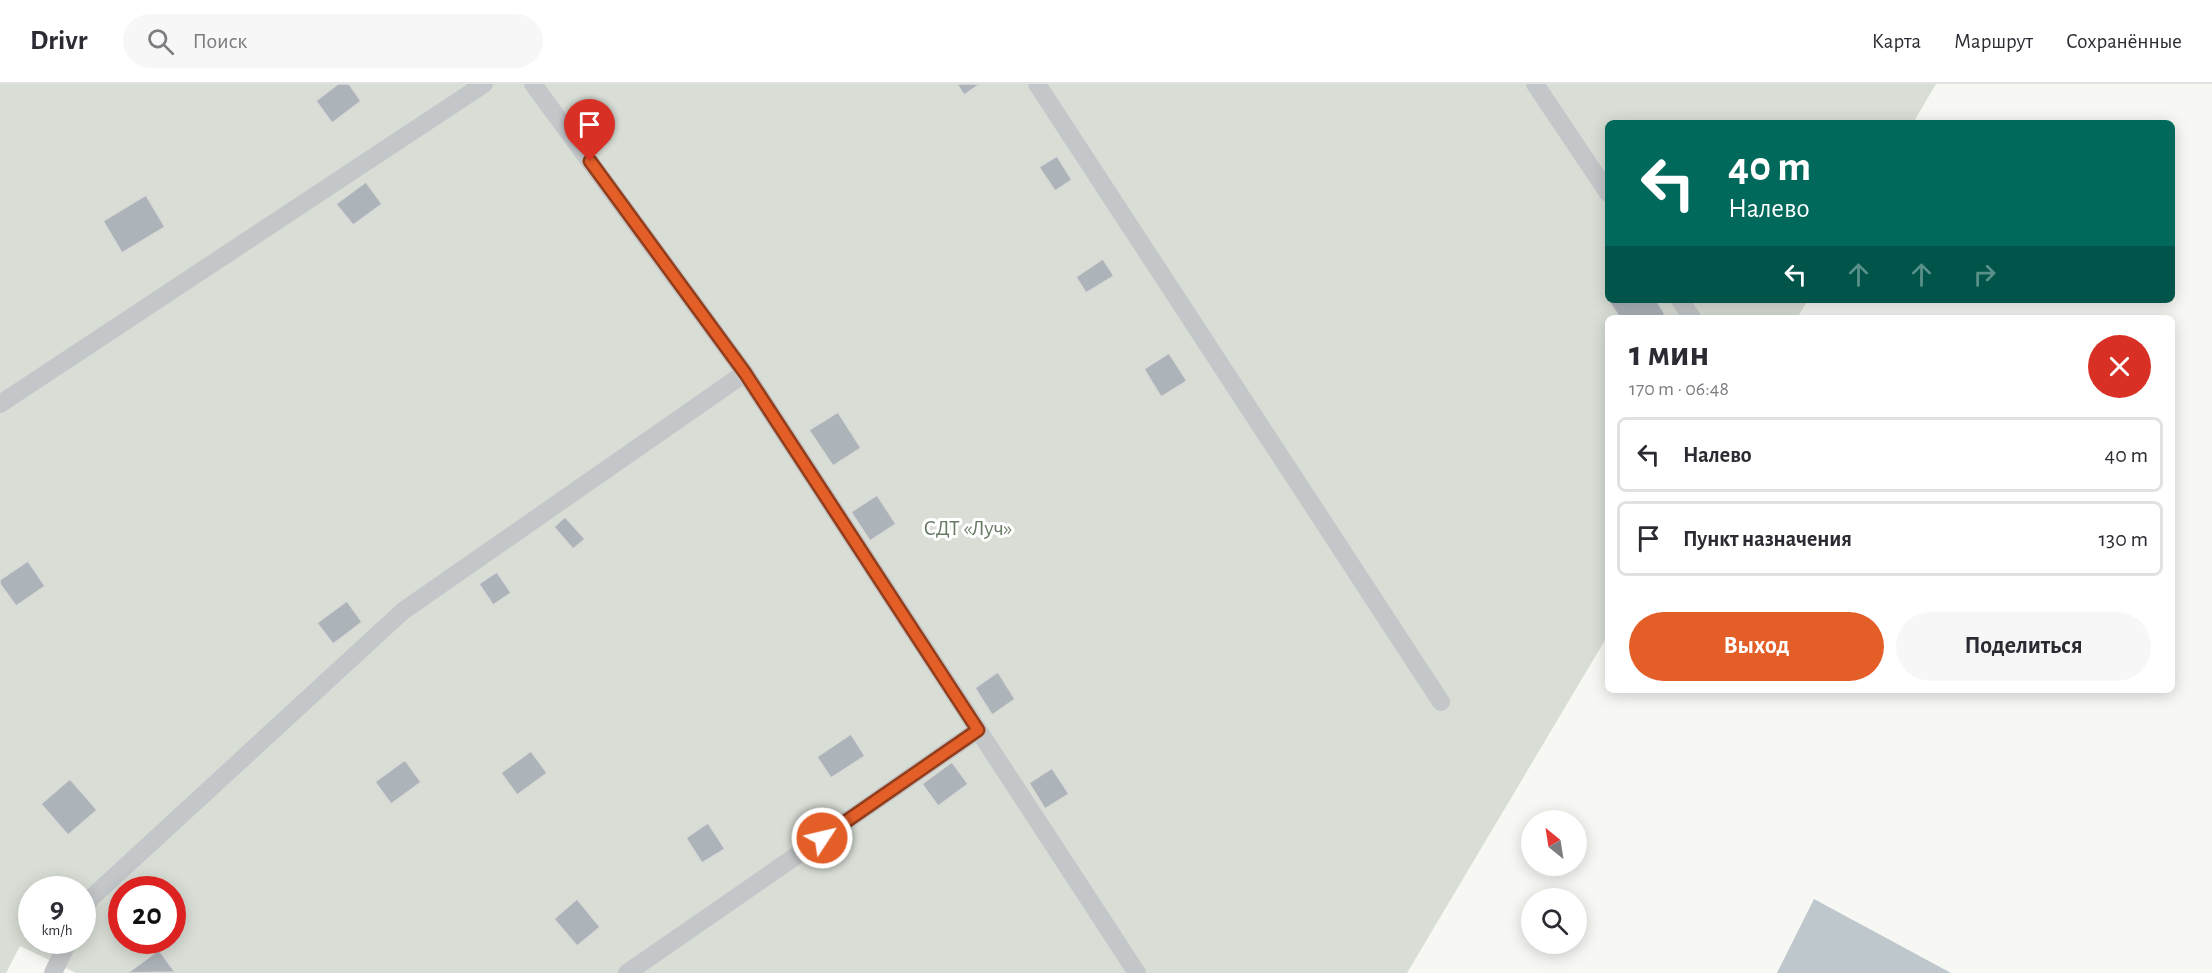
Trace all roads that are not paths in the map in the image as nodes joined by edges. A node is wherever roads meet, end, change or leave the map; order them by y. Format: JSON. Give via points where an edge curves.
{"nodes":[{"id":1,"x":484,"y":84,"type":"edge"},
{"id":2,"x":533,"y":84,"type":"edge"},
{"id":3,"x":1037,"y":84,"type":"edge"},
{"id":4,"x":1535,"y":84,"type":"edge"},
{"id":5,"x":1605,"y":189,"type":"edge"},
{"id":6,"x":745,"y":373,"type":"junction"},
{"id":7,"x":0,"y":404,"type":"edge"},
{"id":8,"x":1441,"y":702,"type":"dead end"},
{"id":9,"x":978,"y":730,"type":"junction"},
{"id":10,"x":96,"y":893,"type":"edge"},
{"id":11,"x":62,"y":954,"type":"edge"},
{"id":12,"x":53,"y":973,"type":"edge"},
{"id":13,"x":627,"y":973,"type":"edge"},
{"id":14,"x":1137,"y":973,"type":"edge"}],
"edges":[{"from":1,"to":7,"type":"lane"},
{"from":2,"to":6,"type":"lane"},
{"from":3,"to":8,"type":"lane"},
{"from":4,"to":5,"type":"lane"},
{"from":6,"to":9,"type":"lane"},
{"from":6,"to":10,"type":"lane","via":[[403,611]]},
{"from":9,"to":13,"type":"lane"},
{"from":9,"to":14,"type":"lane"},
{"from":11,"to":12,"type":"lane"}]}
